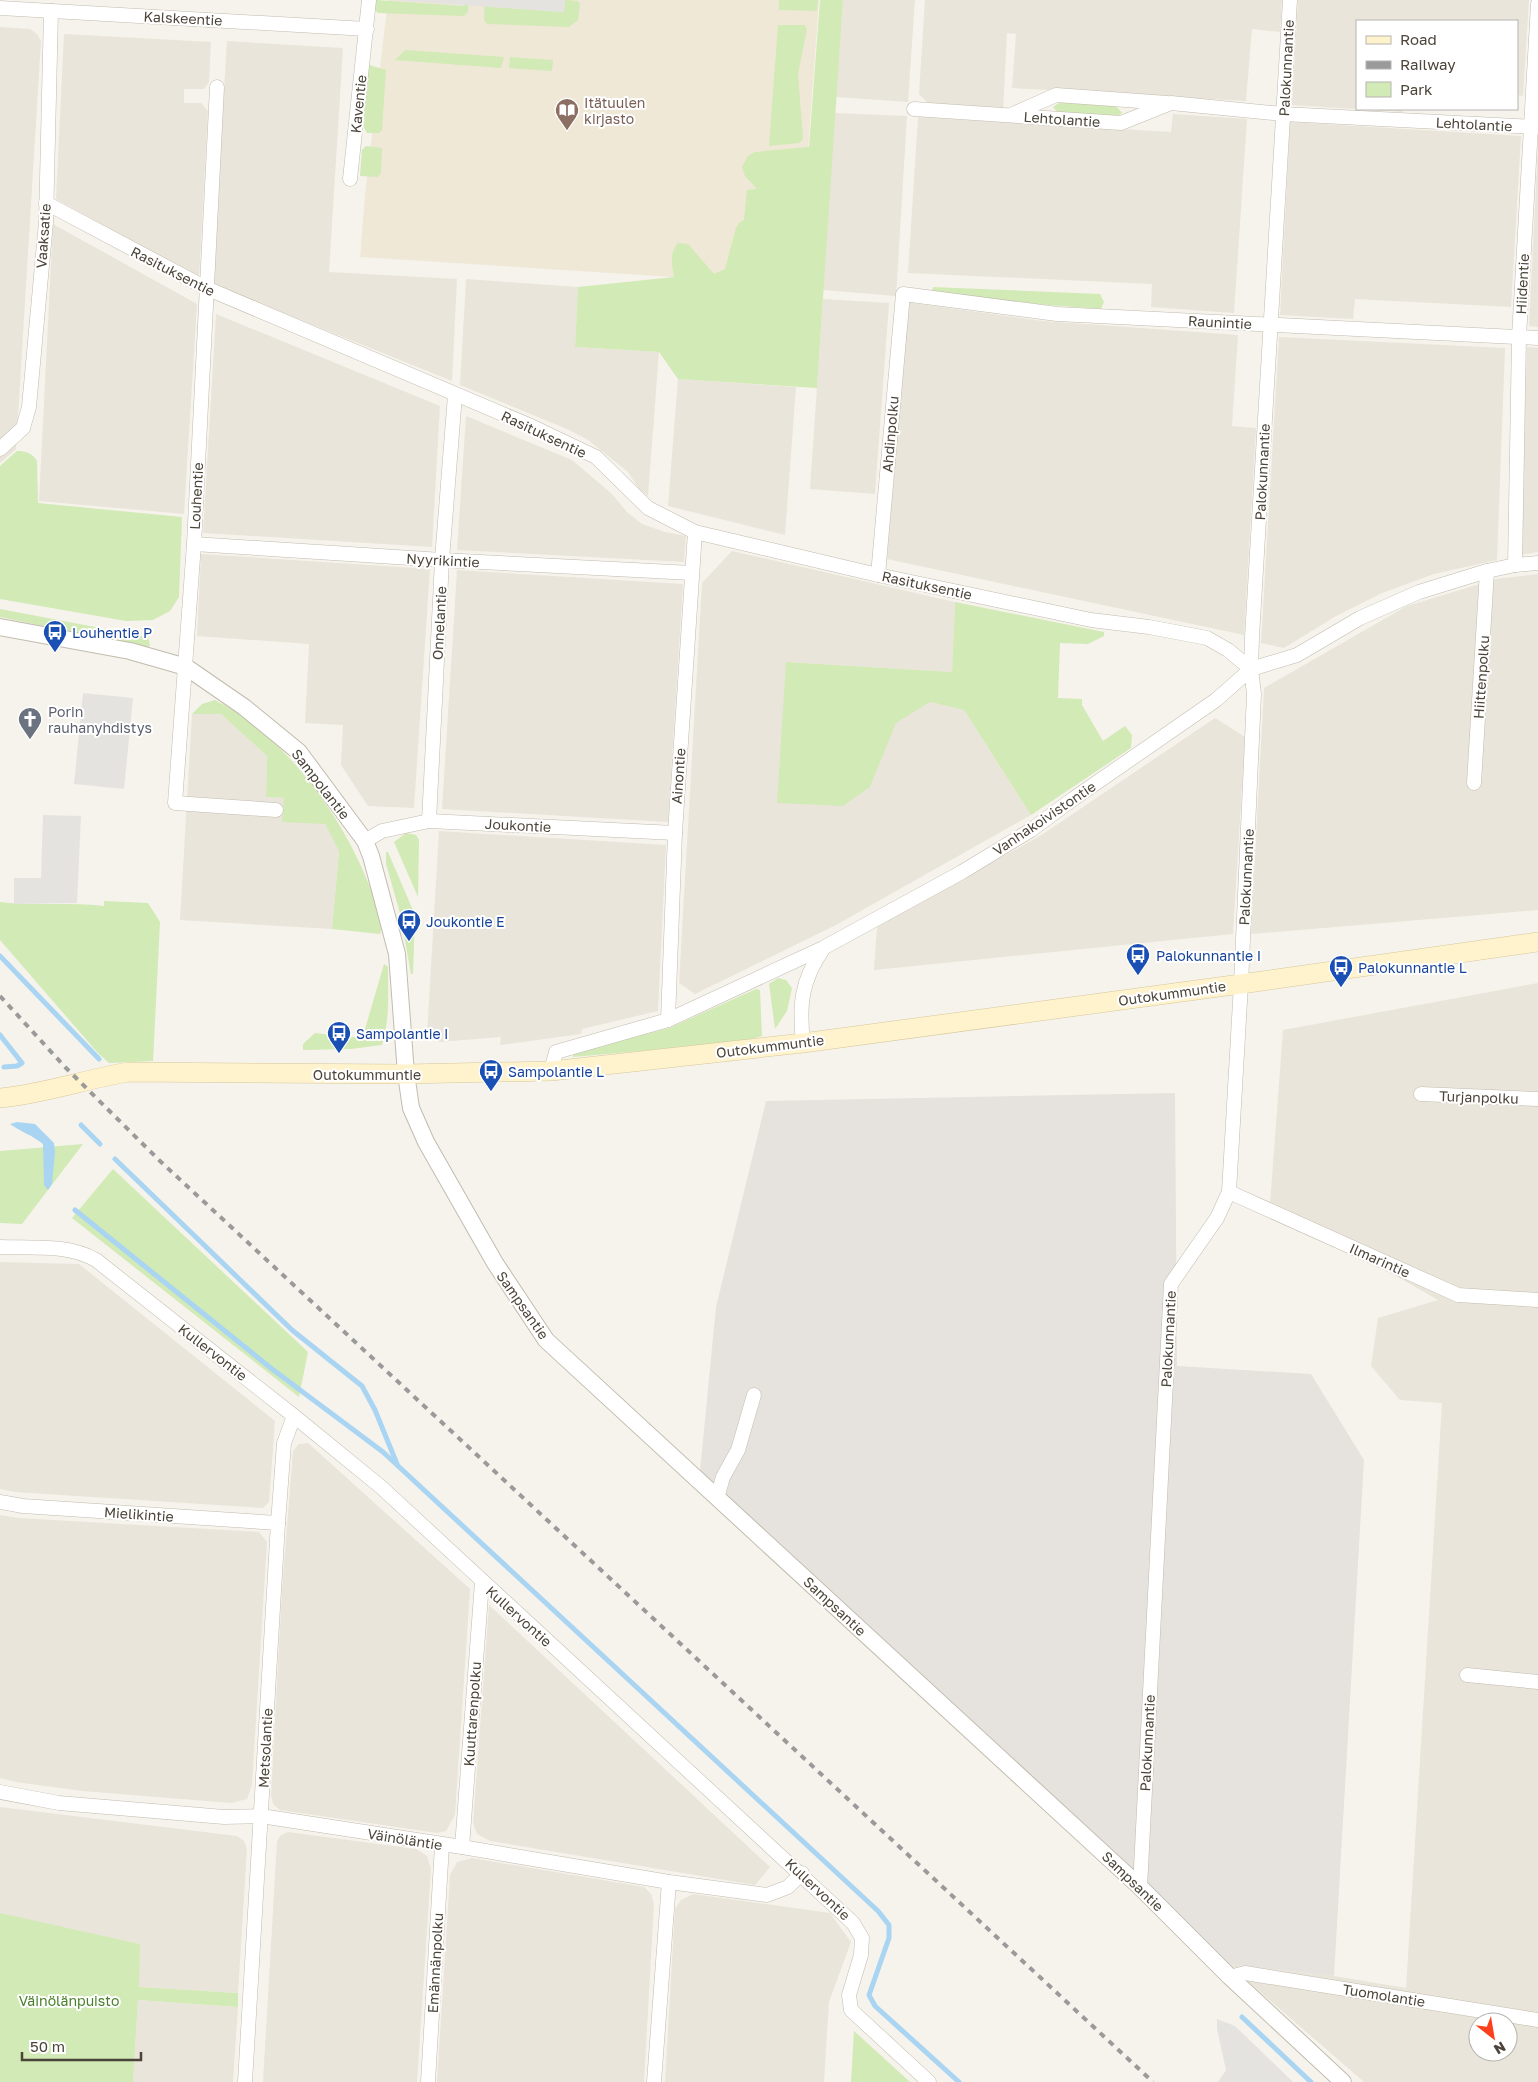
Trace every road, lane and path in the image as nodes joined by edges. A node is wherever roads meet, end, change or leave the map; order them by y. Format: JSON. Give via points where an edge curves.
{"nodes":[{"id":1,"x":369,"y":0,"type":"edge"},
{"id":2,"x":1290,"y":0,"type":"edge"},
{"id":3,"x":1538,"y":4,"type":"edge"},
{"id":4,"x":88,"y":6,"type":"edge"},
{"id":5,"x":0,"y":8,"type":"edge"},
{"id":6,"x":51,"y":11,"type":"junction"},
{"id":7,"x":367,"y":29,"type":"junction"},
{"id":8,"x":217,"y":87,"type":"dead end"},
{"id":9,"x":1171,"y":104,"type":"junction"},
{"id":10,"x":914,"y":109,"type":"dead end"},
{"id":11,"x":1283,"y":114,"type":"junction"},
{"id":12,"x":1010,"y":115,"type":"junction"},
{"id":13,"x":1535,"y":127,"type":"edge"},
{"id":14,"x":350,"y":179,"type":"dead end"},
{"id":15,"x":46,"y":204,"type":"junction"},
{"id":16,"x":206,"y":288,"type":"junction"},
{"id":17,"x":903,"y":294,"type":"joint"},
{"id":18,"x":1271,"y":324,"type":"junction"},
{"id":19,"x":1519,"y":337,"type":"junction"},
{"id":20,"x":1538,"y":338,"type":"edge"},
{"id":21,"x":455,"y":395,"type":"junction"},
{"id":22,"x":0,"y":449,"type":"edge"},
{"id":23,"x":695,"y":532,"type":"junction"},
{"id":24,"x":194,"y":544,"type":"junction"},
{"id":25,"x":442,"y":560,"type":"junction"},
{"id":26,"x":1538,"y":563,"type":"edge"},
{"id":27,"x":1515,"y":565,"type":"junction"},
{"id":28,"x":1487,"y":571,"type":"junction"},
{"id":29,"x":692,"y":573,"type":"junction"},
{"id":30,"x":878,"y":575,"type":"junction"},
{"id":31,"x":0,"y":626,"type":"edge"},
{"id":32,"x":186,"y":668,"type":"junction"},
{"id":33,"x":1251,"y":669,"type":"junction"},
{"id":34,"x":1474,"y":782,"type":"dead end"},
{"id":35,"x":276,"y":810,"type":"dead end"},
{"id":36,"x":429,"y":821,"type":"junction"},
{"id":37,"x":675,"y":833,"type":"junction"},
{"id":38,"x":365,"y":842,"type":"junction"},
{"id":39,"x":1538,"y":942,"type":"edge"},
{"id":40,"x":823,"y":948,"type":"junction"},
{"id":41,"x":1241,"y":984,"type":"junction"},
{"id":42,"x":668,"y":1020,"type":"junction"},
{"id":43,"x":803,"y":1043,"type":"junction"},
{"id":44,"x":551,"y":1071,"type":"junction"},
{"id":45,"x":406,"y":1074,"type":"junction"},
{"id":46,"x":1421,"y":1094,"type":"dead end"},
{"id":47,"x":0,"y":1098,"type":"edge"},
{"id":48,"x":1538,"y":1099,"type":"edge"},
{"id":49,"x":1229,"y":1192,"type":"junction"},
{"id":50,"x":0,"y":1247,"type":"edge"},
{"id":51,"x":1538,"y":1300,"type":"edge"},
{"id":52,"x":754,"y":1396,"type":"dead end"},
{"id":53,"x":294,"y":1416,"type":"junction"},
{"id":54,"x":717,"y":1498,"type":"junction"},
{"id":55,"x":0,"y":1502,"type":"edge"},
{"id":56,"x":278,"y":1523,"type":"junction"},
{"id":57,"x":482,"y":1582,"type":"junction"},
{"id":58,"x":1467,"y":1676,"type":"dead end"},
{"id":59,"x":1538,"y":1682,"type":"edge"},
{"id":60,"x":0,"y":1792,"type":"edge"},
{"id":61,"x":261,"y":1816,"type":"junction"},
{"id":62,"x":442,"y":1845,"type":"junction"},
{"id":63,"x":462,"y":1847,"type":"junction"},
{"id":64,"x":802,"y":1873,"type":"junction"},
{"id":65,"x":669,"y":1882,"type":"junction"},
{"id":66,"x":1140,"y":1886,"type":"junction"},
{"id":67,"x":1230,"y":1977,"type":"junction"},
{"id":68,"x":1538,"y":2020,"type":"edge"},
{"id":69,"x":245,"y":2082,"type":"edge"},
{"id":70,"x":428,"y":2082,"type":"edge"},
{"id":71,"x":654,"y":2082,"type":"edge"},
{"id":72,"x":929,"y":2082,"type":"edge"},
{"id":73,"x":1343,"y":2082,"type":"edge"}],
"edges":[{"from":1,"to":7,"type":"street","name":"Kaventie"},
{"from":2,"to":11,"type":"street","name":"Palokunnantie"},
{"from":3,"to":13,"type":"street","name":"Hiidentie"},
{"from":4,"to":6,"type":"street","name":"Kalskeentie"},
{"from":4,"to":7,"type":"street","name":"Kalskeentie"},
{"from":5,"to":6,"type":"street","name":"Kalskeentie"},
{"from":6,"to":15,"type":"street","name":"Vaaksatie"},
{"from":7,"to":14,"type":"street","name":"Kaventie"},
{"from":8,"to":16,"type":"street","name":"Louhentie"},
{"from":9,"to":11,"type":"street","name":"Lehtolantie"},
{"from":9,"to":12,"type":"street","name":"Lehtolantie","via":[[1122,123]]},
{"from":9,"to":12,"type":"street","name":"Lehtolantie","via":[[1056,95]]},
{"from":10,"to":12,"type":"street","name":"Lehtolantie"},
{"from":11,"to":13,"type":"street","name":"Lehtolantie"},
{"from":11,"to":18,"type":"street","name":"Palokunnantie"},
{"from":13,"to":19,"type":"street","name":"Hiidentie"},
{"from":15,"to":16,"type":"street","name":"Rasituksentie"},
{"from":15,"to":22,"type":"street","name":"Vaaksatie","via":[[29,407],[23,428]]},
{"from":16,"to":21,"type":"street","name":"Rasituksentie"},
{"from":16,"to":24,"type":"street","name":"Louhentie"},
{"from":17,"to":18,"type":"street","name":"Raunintie","via":[[1057,314]]},
{"from":17,"to":30,"type":"street","name":"Ahdinpolku"},
{"from":18,"to":19,"type":"street","name":"Raunintie"},
{"from":18,"to":33,"type":"street","name":"Palokunnantie"},
{"from":19,"to":20,"type":"street","name":"Raunintie"},
{"from":19,"to":27,"type":"street","name":"Hiidentie"},
{"from":21,"to":23,"type":"street","name":"Rasituksentie","via":[[596,457],[648,508]]},
{"from":21,"to":25,"type":"street","name":"Onnelantie"},
{"from":23,"to":29,"type":"street","name":"Ainontie"},
{"from":23,"to":30,"type":"street","name":"Rasituksentie"},
{"from":24,"to":25,"type":"street","name":"Nyyrikintie"},
{"from":24,"to":32,"type":"street","name":"Louhentie"},
{"from":25,"to":29,"type":"street","name":"Nyyrikintie"},
{"from":25,"to":36,"type":"street","name":"Onnelantie"},
{"from":26,"to":27,"type":"street","name":"Vanhakoivistontie"},
{"from":27,"to":28,"type":"street","name":"Vanhakoivistontie"},
{"from":28,"to":33,"type":"street","name":"Vanhakoivistontie","via":[[1419,592],[1360,618],[1297,655]]},
{"from":28,"to":34,"type":"street","name":"Hiittenpolku"},
{"from":29,"to":37,"type":"street","name":"Ainontie"},
{"from":30,"to":33,"type":"street","name":"Rasituksentie","via":[[1091,620],[1206,638],[1228,650]]},
{"from":31,"to":32,"type":"street","name":"Sampolantie","via":[[130,650]]},
{"from":32,"to":35,"type":"street","name":"Louhentie","via":[[175,803]]},
{"from":32,"to":38,"type":"street","name":"Sampolantie","via":[[244,707],[299,752]]},
{"from":33,"to":40,"type":"street","name":"Vanhakoivistontie","via":[[1216,700],[1031,830]]},
{"from":33,"to":41,"type":"street","name":"Palokunnantie","via":[[1254,694]]},
{"from":36,"to":37,"type":"street","name":"Joukontie"},
{"from":36,"to":38,"type":"street","name":"Joukontie","via":[[382,832]]},
{"from":37,"to":42,"type":"street","name":"Ainontie"},
{"from":38,"to":45,"type":"street","name":"Sampolantie","via":[[398,954]]},
{"from":39,"to":41,"type":"main road","name":"Outokummuntie"},
{"from":40,"to":42,"type":"street","name":"Vanhakoivistontie"},
{"from":40,"to":43,"type":"street","via":[[811,966],[804,987],[800,1013]]},
{"from":41,"to":43,"type":"main road","name":"Outokummuntie"},
{"from":41,"to":49,"type":"street","name":"Palokunnantie"},
{"from":42,"to":44,"type":"street","name":"Vanhakoivistontie","via":[[556,1052]]},
{"from":43,"to":44,"type":"main road","name":"Outokummuntie"},
{"from":44,"to":45,"type":"main road","name":"Outokummuntie"},
{"from":45,"to":47,"type":"main road","name":"Outokummuntie","via":[[129,1072]]},
{"from":45,"to":54,"type":"street","name":"Sampsantie","via":[[411,1108],[426,1142],[494,1263],[546,1340]]},
{"from":46,"to":48,"type":"street","name":"Turjanpolku"},
{"from":49,"to":51,"type":"street","name":"Ilmarintie","via":[[1458,1295]]},
{"from":49,"to":66,"type":"street","name":"Palokunnantie","via":[[1217,1218],[1171,1284]]},
{"from":50,"to":53,"type":"street","name":"Kullervontie","via":[[70,1251],[96,1260]]},
{"from":52,"to":54,"type":"street","via":[[738,1450],[723,1477]]},
{"from":53,"to":56,"type":"street","name":"Metsolantie","via":[[284,1444]]},
{"from":53,"to":57,"type":"street","name":"Kullervontie","via":[[381,1487]]},
{"from":54,"to":66,"type":"street","name":"Sampsantie"},
{"from":55,"to":56,"type":"street","name":"Mielikintie"},
{"from":56,"to":61,"type":"street","name":"Metsolantie"},
{"from":57,"to":63,"type":"street","name":"Kuuttarenpolku"},
{"from":57,"to":64,"type":"street","name":"Kullervontie"},
{"from":58,"to":59,"type":"street"},
{"from":60,"to":61,"type":"street","name":"Väinöläntie","via":[[59,1802],[224,1816]]},
{"from":61,"to":62,"type":"street","name":"Väinöläntie"},
{"from":61,"to":69,"type":"street","name":"Metsolantie"},
{"from":62,"to":63,"type":"street","name":"Väinöläntie"},
{"from":62,"to":70,"type":"street","name":"Emännänpolku"},
{"from":63,"to":65,"type":"street","name":"Väinöläntie"},
{"from":64,"to":65,"type":"street","name":"Väinöläntie","via":[[788,1887],[766,1895]]},
{"from":64,"to":72,"type":"street","name":"Kullervontie","via":[[854,1923],[862,1938],[861,1955],[849,1995],[851,2010]]},
{"from":65,"to":71,"type":"street"},
{"from":66,"to":67,"type":"street","name":"Sampsantie"},
{"from":67,"to":68,"type":"street","name":"Tuomolantie","via":[[1245,1973]]},
{"from":67,"to":73,"type":"street","name":"Sampsantie"}]}
